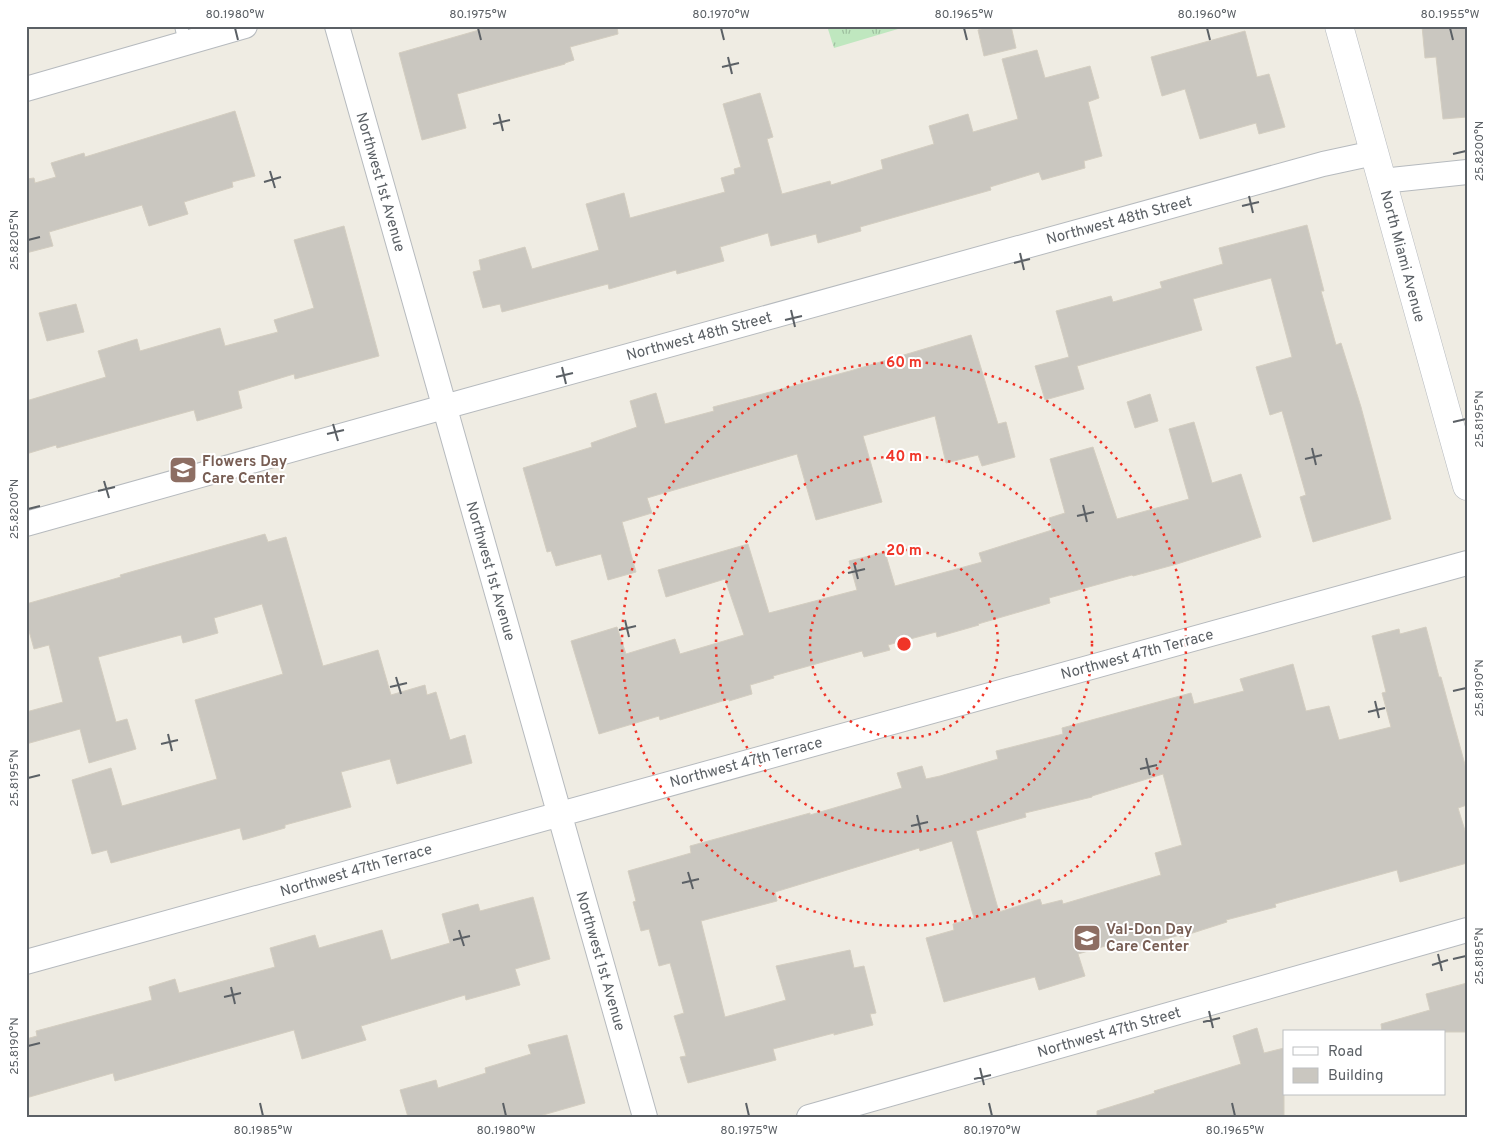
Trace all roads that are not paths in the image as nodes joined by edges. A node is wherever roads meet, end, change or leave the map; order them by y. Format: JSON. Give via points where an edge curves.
{"nodes":[{"id":1,"x":245,"y":26,"type":"edge"},
{"id":2,"x":337,"y":26,"type":"edge"},
{"id":3,"x":1339,"y":26,"type":"edge"},
{"id":4,"x":183,"y":35,"type":"edge"},
{"id":5,"x":26,"y":89,"type":"edge"},
{"id":6,"x":1374,"y":154,"type":"junction"},
{"id":7,"x":1467,"y":172,"type":"edge"},
{"id":8,"x":1382,"y":181,"type":"junction"},
{"id":9,"x":444,"y":407,"type":"junction"},
{"id":10,"x":1467,"y":486,"type":"edge"},
{"id":11,"x":26,"y":524,"type":"edge"},
{"id":12,"x":1467,"y":563,"type":"edge"},
{"id":13,"x":559,"y":814,"type":"junction"},
{"id":14,"x":1467,"y":930,"type":"edge"},
{"id":15,"x":26,"y":962,"type":"edge"},
{"id":16,"x":645,"y":1117,"type":"edge"},
{"id":17,"x":809,"y":1117,"type":"edge"}],
"edges":[{"from":1,"to":4,"type":"street"},
{"from":2,"to":9,"type":"street","name":"Northwest 1st Avenue"},
{"from":3,"to":6,"type":"main road","name":"North Miami Avenue"},
{"from":4,"to":5,"type":"street"},
{"from":6,"to":8,"type":"main road","name":"North Miami Avenue"},
{"from":6,"to":9,"type":"street","name":"Northwest 48th Street","via":[[1323,164]]},
{"from":7,"to":8,"type":"street"},
{"from":8,"to":10,"type":"main road","name":"North Miami Avenue"},
{"from":9,"to":11,"type":"street","name":"Northwest 48th Street"},
{"from":9,"to":13,"type":"street","name":"Northwest 1st Avenue"},
{"from":12,"to":13,"type":"street","name":"Northwest 47th Terrace"},
{"from":13,"to":15,"type":"street","name":"Northwest 47th Terrace"},
{"from":13,"to":16,"type":"street","name":"Northwest 1st Avenue"},
{"from":14,"to":17,"type":"street","name":"Northwest 47th Street"}]}
